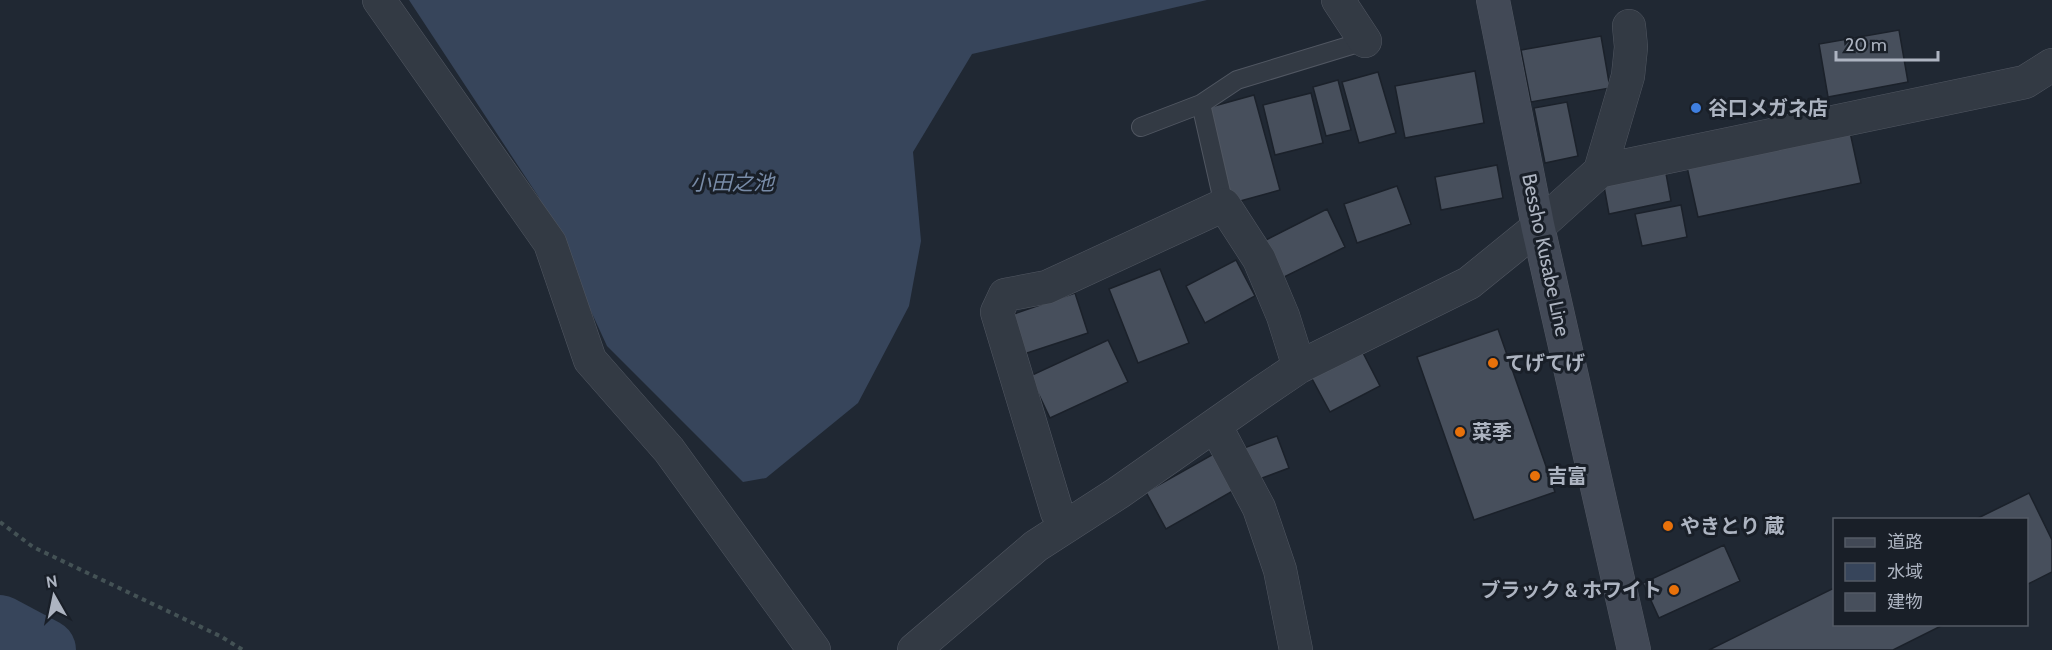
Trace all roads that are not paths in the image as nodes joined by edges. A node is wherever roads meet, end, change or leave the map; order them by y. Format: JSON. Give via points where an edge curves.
{"nodes":[{"id":1,"x":379,"y":0,"type":"edge"},
{"id":2,"x":1338,"y":0,"type":"edge"},
{"id":3,"x":1493,"y":0,"type":"edge"},
{"id":4,"x":1629,"y":26,"type":"dead end"},
{"id":5,"x":1365,"y":41,"type":"joint"},
{"id":6,"x":2052,"y":65,"type":"edge"},
{"id":7,"x":1201,"y":104,"type":"junction"},
{"id":8,"x":1141,"y":127,"type":"dead end"},
{"id":9,"x":1600,"y":171,"type":"junction"},
{"id":10,"x":1224,"y":206,"type":"junction"},
{"id":11,"x":1538,"y":226,"type":"junction"},
{"id":12,"x":1299,"y":367,"type":"junction"},
{"id":13,"x":1215,"y":425,"type":"junction"},
{"id":14,"x":1067,"y":526,"type":"junction"},
{"id":15,"x":814,"y":650,"type":"edge"},
{"id":16,"x":914,"y":650,"type":"edge"},
{"id":17,"x":1296,"y":650,"type":"edge"},
{"id":18,"x":1634,"y":650,"type":"edge"}],
"edges":[{"from":1,"to":15,"type":"street","via":[[550,243],[590,360],[669,450]]},
{"from":2,"to":5,"type":"street"},
{"from":3,"to":11,"type":"main road","name":"Bessho Kusabe Line"},
{"from":4,"to":9,"type":"street","via":[[1628,76]]},
{"from":5,"to":7,"type":"lane","via":[[1237,80]]},
{"from":6,"to":9,"type":"street","via":[[2025,82]]},
{"from":7,"to":8,"type":"lane"},
{"from":7,"to":10,"type":"lane"},
{"from":9,"to":11,"type":"street"},
{"from":10,"to":12,"type":"street","via":[[1259,259]]},
{"from":10,"to":14,"type":"street","via":[[1047,287],[1005,296],[997,312],[1057,512]]},
{"from":11,"to":12,"type":"street","via":[[1469,283]]},
{"from":11,"to":18,"type":"main road","name":"Bessho Kusabe Line"},
{"from":12,"to":13,"type":"street"},
{"from":13,"to":14,"type":"street"},
{"from":13,"to":17,"type":"street","via":[[1259,507],[1280,570]]},
{"from":14,"to":16,"type":"street","via":[[1036,546]]}]}
